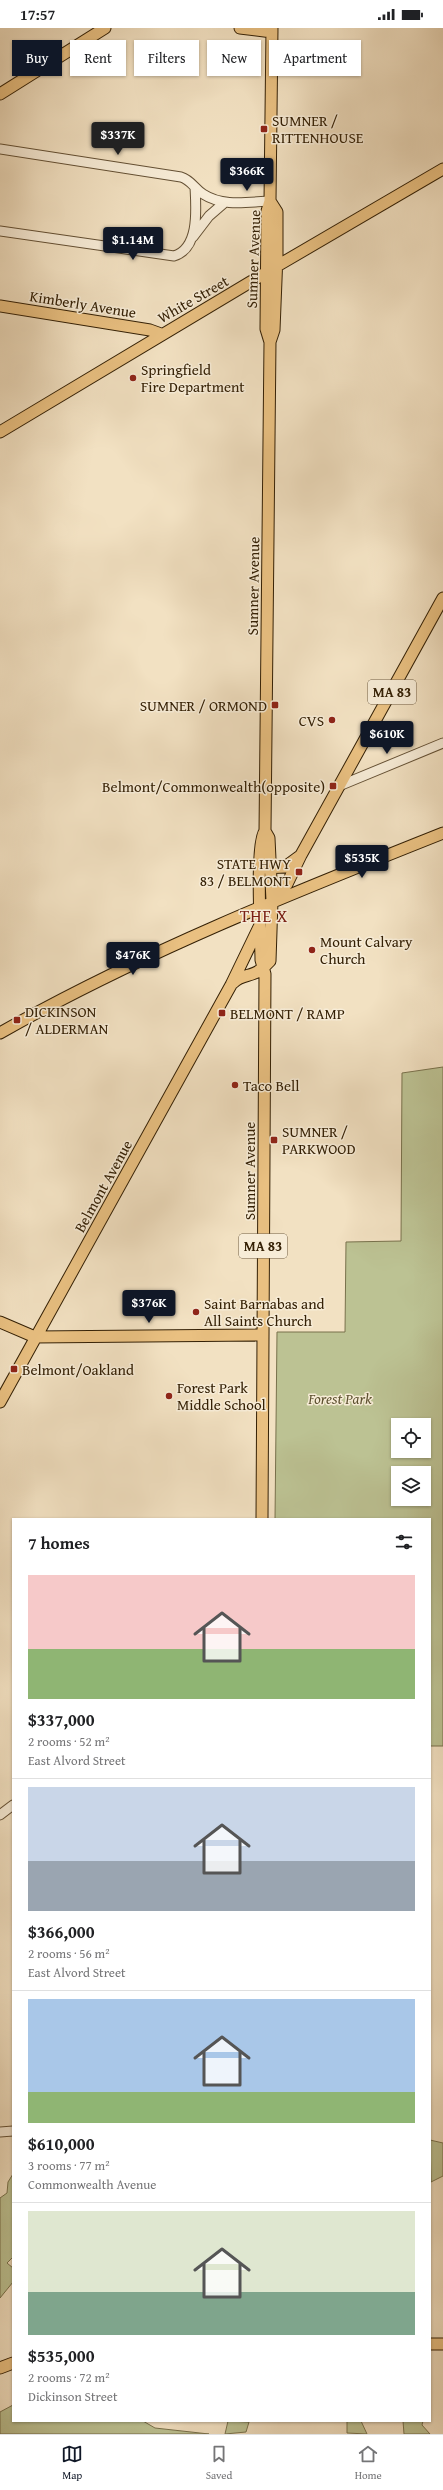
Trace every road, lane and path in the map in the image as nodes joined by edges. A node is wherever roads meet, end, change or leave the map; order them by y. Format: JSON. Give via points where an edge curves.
{"nodes":[{"id":1,"x":105,"y":28,"type":"edge"},
{"id":2,"x":240,"y":28,"type":"edge"},
{"id":3,"x":272,"y":30,"type":"edge"},
{"id":4,"x":0,"y":94,"type":"edge"},
{"id":5,"x":0,"y":148,"type":"edge"},
{"id":6,"x":443,"y":169,"type":"edge"},
{"id":7,"x":195,"y":187,"type":"junction"},
{"id":8,"x":270,"y":201,"type":"junction"},
{"id":9,"x":224,"y":203,"type":"junction"},
{"id":10,"x":0,"y":231,"type":"edge"},
{"id":11,"x":192,"y":238,"type":"junction"},
{"id":12,"x":276,"y":266,"type":"junction"},
{"id":13,"x":266,"y":272,"type":"junction"},
{"id":14,"x":0,"y":306,"type":"edge"},
{"id":15,"x":161,"y":334,"type":"junction"},
{"id":16,"x":270,"y":342,"type":"junction"},
{"id":17,"x":0,"y":432,"type":"edge"},
{"id":18,"x":443,"y":598,"type":"edge"},
{"id":19,"x":443,"y":743,"type":"edge"},
{"id":20,"x":339,"y":786,"type":"junction"},
{"id":21,"x":265,"y":831,"type":"junction"},
{"id":22,"x":443,"y":834,"type":"edge"},
{"id":23,"x":301,"y":856,"type":"junction"},
{"id":24,"x":260,"y":868,"type":"junction"},
{"id":25,"x":271,"y":868,"type":"junction"},
{"id":26,"x":272,"y":901,"type":"junction"},
{"id":27,"x":260,"y":907,"type":"junction"},
{"id":28,"x":260,"y":924,"type":"junction"},
{"id":29,"x":241,"y":964,"type":"junction"},
{"id":30,"x":263,"y":970,"type":"junction"},
{"id":31,"x":231,"y":985,"type":"junction"},
{"id":32,"x":0,"y":1033,"type":"edge"},
{"id":33,"x":0,"y":1322,"type":"edge"},
{"id":34,"x":263,"y":1335,"type":"junction"},
{"id":35,"x":35,"y":1337,"type":"junction"},
{"id":36,"x":0,"y":1402,"type":"edge"},
{"id":37,"x":262,"y":1518,"type":"edge"},
{"id":38,"x":12,"y":1806,"type":"edge"},
{"id":39,"x":0,"y":1815,"type":"edge"},
{"id":40,"x":12,"y":2131,"type":"edge"},
{"id":41,"x":0,"y":2132,"type":"edge"},
{"id":42,"x":431,"y":2344,"type":"edge"},
{"id":43,"x":443,"y":2344,"type":"edge"},
{"id":44,"x":12,"y":2363,"type":"edge"},
{"id":45,"x":0,"y":2368,"type":"edge"}],
"edges":[{"from":1,"to":4,"type":"main road"},
{"from":2,"to":3,"type":"main road"},
{"from":3,"to":8,"type":"main road","name":"Sumner Avenue"},
{"from":5,"to":7,"type":"street","via":[[170,174],[187,179]]},
{"from":6,"to":12,"type":"main road","name":"White Street"},
{"from":7,"to":9,"type":"street","via":[[204,195]]},
{"from":7,"to":11,"type":"street"},
{"from":8,"to":9,"type":"street"},
{"from":8,"to":12,"type":"main road","name":"Sumner Avenue","via":[[277,212]]},
{"from":8,"to":13,"type":"main road","name":"Sumner Avenue","via":[[267,211]]},
{"from":9,"to":11,"type":"street","via":[[209,216]]},
{"from":10,"to":11,"type":"street","via":[[170,256],[186,250]]},
{"from":12,"to":13,"type":"main road","name":"White Street"},
{"from":12,"to":16,"type":"main road","name":"Sumner Avenue","via":[[274,330]]},
{"from":13,"to":15,"type":"main road","name":"White Street"},
{"from":13,"to":16,"type":"main road","name":"Sumner Avenue","via":[[266,329]]},
{"from":14,"to":15,"type":"main road","name":"Kimberly Avenue","via":[[150,330]]},
{"from":15,"to":17,"type":"main road","name":"White Street"},
{"from":16,"to":21,"type":"main road","name":"Sumner Avenue"},
{"from":18,"to":20,"type":"main road","number":"MA 83"},
{"from":19,"to":20,"type":"street"},
{"from":20,"to":23,"type":"main road","number":"MA 83"},
{"from":21,"to":24,"type":"main road","name":"Sumner Avenue","via":[[260,839]]},
{"from":21,"to":25,"type":"main road","name":"Sumner Avenue","via":[[269,834]]},
{"from":22,"to":26,"type":"main road"},
{"from":23,"to":25,"type":"main road","via":[[285,866]]},
{"from":23,"to":26,"type":"main road","number":"MA 83","via":[[287,884]]},
{"from":24,"to":25,"type":"main road"},
{"from":24,"to":27,"type":"main road","name":"Sumner Avenue","number":"MA 83"},
{"from":25,"to":26,"type":"main road","name":"Sumner Avenue"},
{"from":26,"to":27,"type":"main road"},
{"from":26,"to":30,"type":"main road","name":"Sumner Avenue","number":"MA 83","via":[[270,961]]},
{"from":27,"to":28,"type":"main road","name":"Sumner Avenue","number":"MA 83"},
{"from":27,"to":32,"type":"main road","via":[[132,963]]},
{"from":28,"to":29,"type":"main road","name":"Belmont Avenue"},
{"from":28,"to":30,"type":"main road","name":"Sumner Avenue","number":"MA 83"},
{"from":29,"to":30,"type":"main road","via":[[256,965]]},
{"from":29,"to":31,"type":"main road","name":"Belmont Avenue"},
{"from":30,"to":31,"type":"main road","name":"Belmont Avenue","via":[[256,974],[242,975]]},
{"from":30,"to":34,"type":"main road","name":"Sumner Avenue","number":"MA 83"},
{"from":31,"to":35,"type":"main road","name":"Belmont Avenue"},
{"from":33,"to":35,"type":"main road"},
{"from":34,"to":35,"type":"main road"},
{"from":34,"to":37,"type":"main road","name":"Sumner Avenue","number":"MA 83"},
{"from":35,"to":36,"type":"main road","name":"Belmont Avenue"},
{"from":38,"to":39,"type":"street"},
{"from":40,"to":41,"type":"street"},
{"from":42,"to":43,"type":"main road"},
{"from":44,"to":45,"type":"main road"}]}
